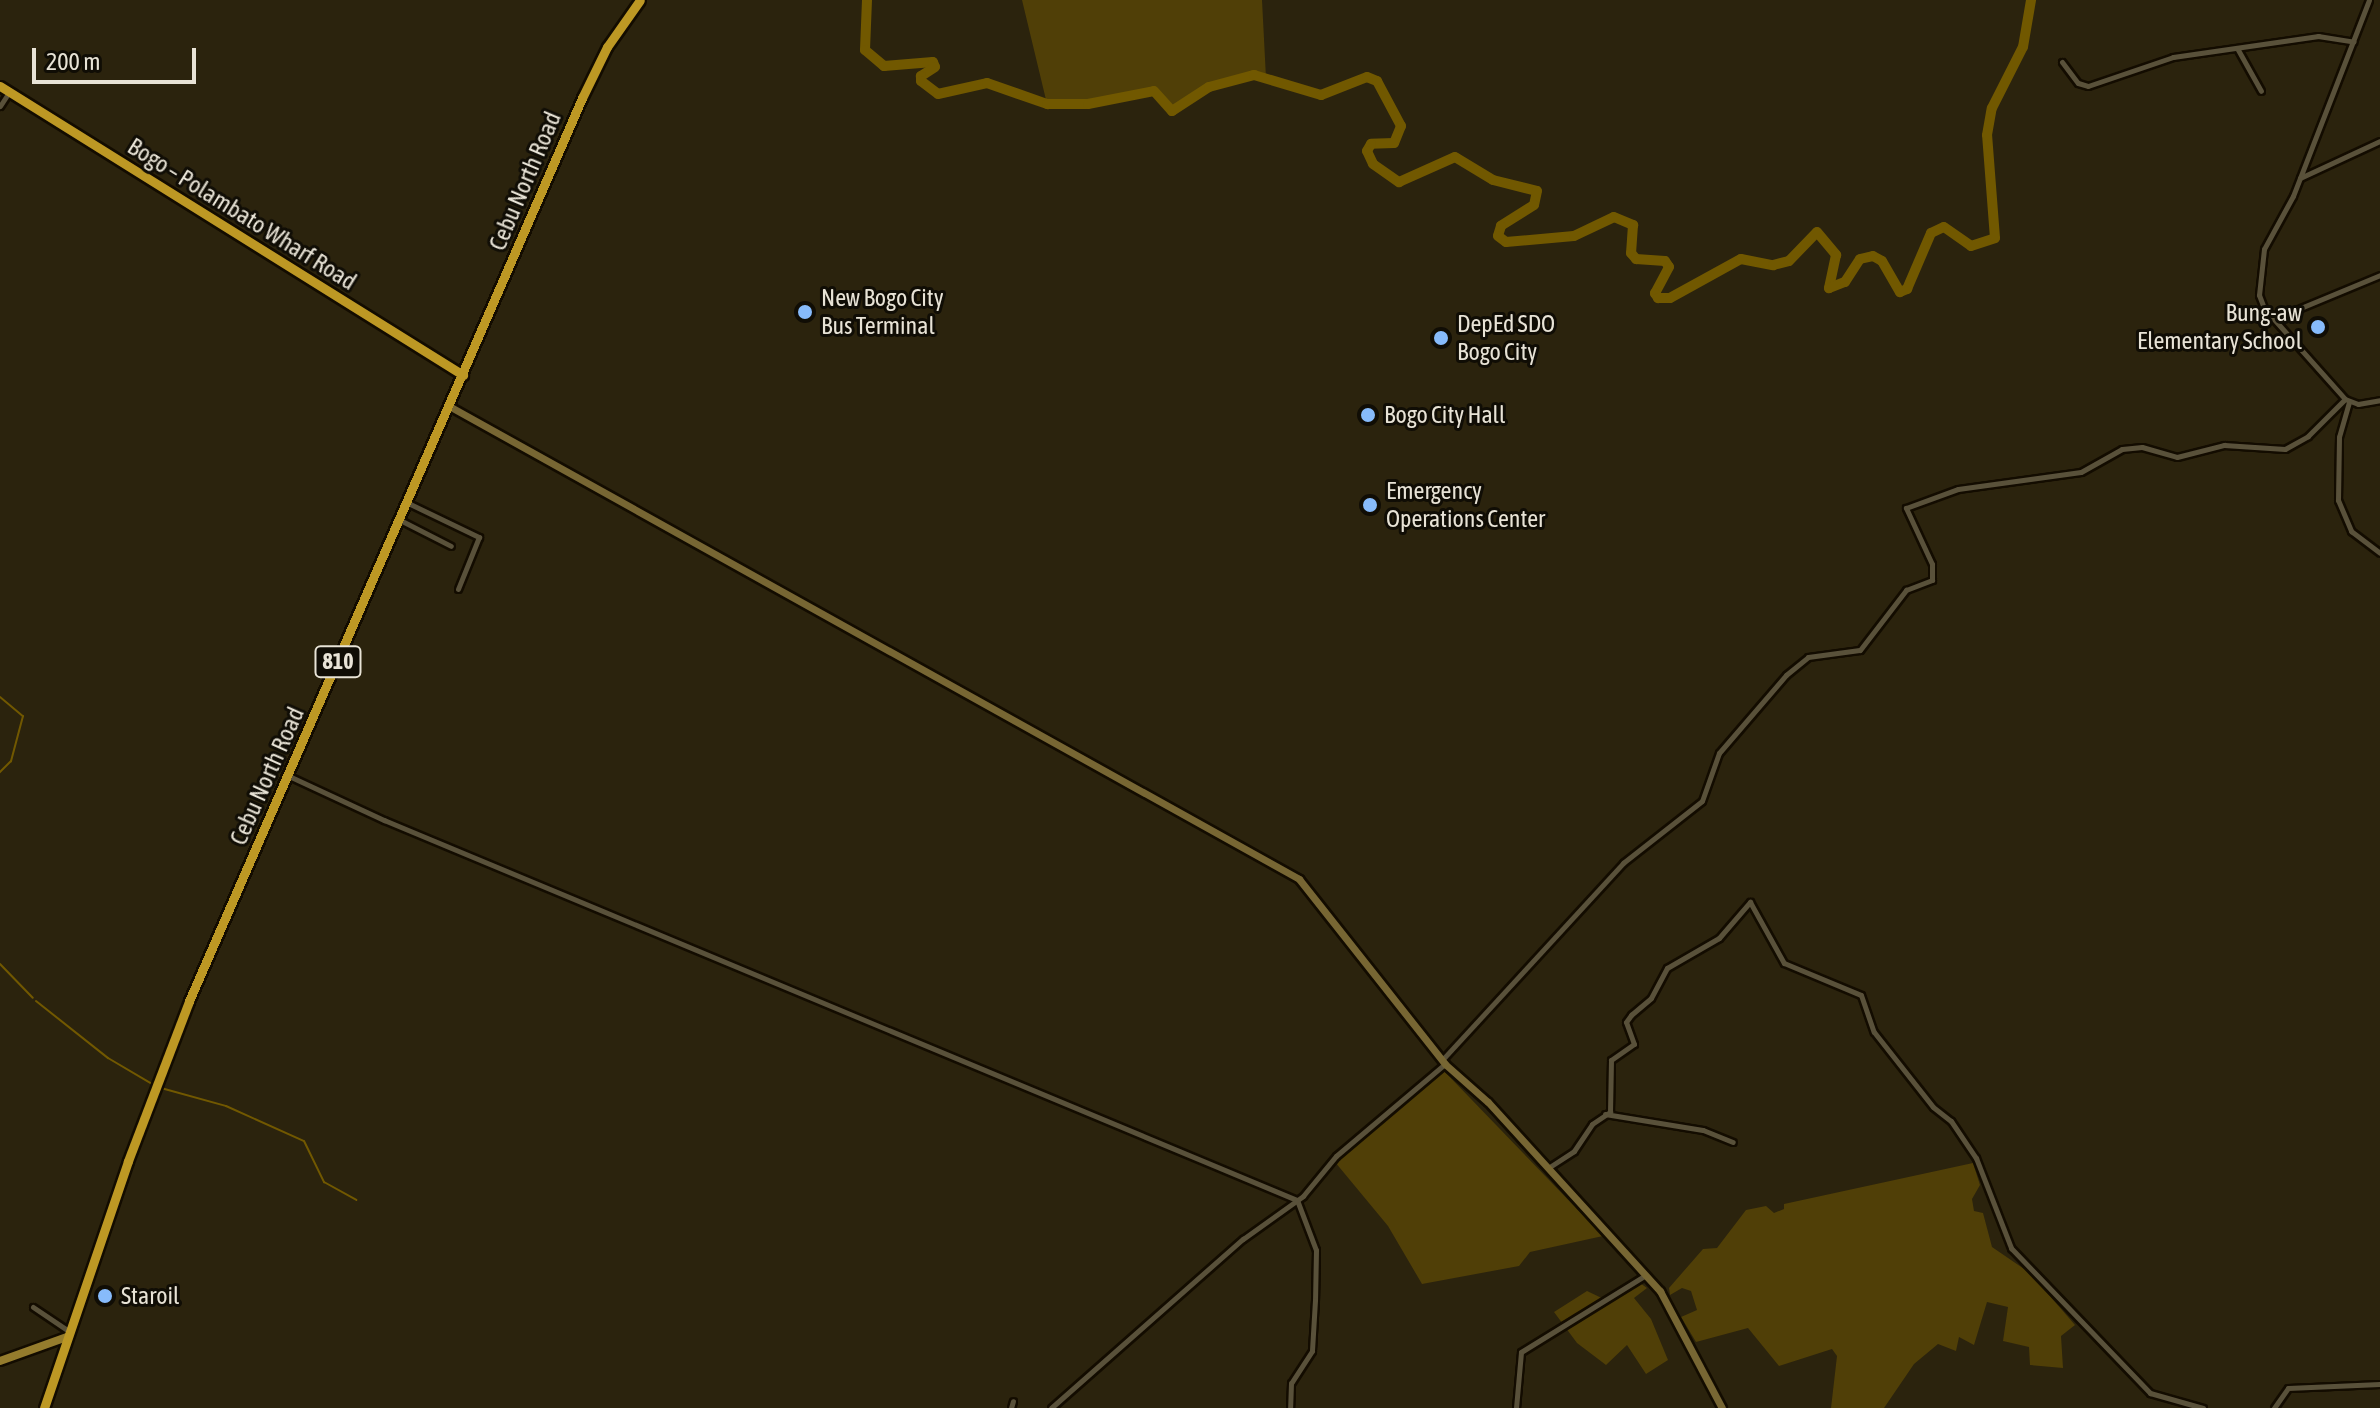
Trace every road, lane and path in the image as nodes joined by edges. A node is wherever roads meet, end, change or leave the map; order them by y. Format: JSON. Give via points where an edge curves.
{"nodes":[{"id":1,"x":640,"y":0,"type":"edge"},
{"id":2,"x":2369,"y":0,"type":"edge"},
{"id":3,"x":2354,"y":42,"type":"junction"},
{"id":4,"x":2237,"y":48,"type":"junction"},
{"id":5,"x":2062,"y":62,"type":"dead end"},
{"id":6,"x":5,"y":89,"type":"edge"},
{"id":7,"x":2261,"y":91,"type":"dead end"},
{"id":8,"x":0,"y":106,"type":"edge"},
{"id":9,"x":2380,"y":141,"type":"edge"},
{"id":10,"x":2299,"y":179,"type":"junction"},
{"id":11,"x":2380,"y":275,"type":"edge"},
{"id":12,"x":2274,"y":319,"type":"junction"},
{"id":13,"x":463,"y":375,"type":"junction"},
{"id":14,"x":2347,"y":400,"type":"junction"},
{"id":15,"x":2380,"y":400,"type":"edge"},
{"id":16,"x":449,"y":406,"type":"junction"},
{"id":17,"x":408,"y":503,"type":"junction"},
{"id":18,"x":400,"y":520,"type":"junction"},
{"id":19,"x":451,"y":546,"type":"dead end"},
{"id":20,"x":2380,"y":553,"type":"edge"},
{"id":21,"x":458,"y":589,"type":"dead end"},
{"id":22,"x":289,"y":776,"type":"junction"},
{"id":23,"x":1444,"y":1062,"type":"junction"},
{"id":24,"x":1602,"y":1113,"type":"junction"},
{"id":25,"x":1733,"y":1142,"type":"dead end"},
{"id":26,"x":1548,"y":1169,"type":"junction"},
{"id":27,"x":1297,"y":1200,"type":"junction"},
{"id":28,"x":1644,"y":1276,"type":"junction"},
{"id":29,"x":33,"y":1307,"type":"dead end"},
{"id":30,"x":68,"y":1334,"type":"junction"},
{"id":31,"x":0,"y":1361,"type":"edge"},
{"id":32,"x":2380,"y":1384,"type":"edge"},
{"id":33,"x":44,"y":1408,"type":"edge"},
{"id":34,"x":1051,"y":1408,"type":"edge"},
{"id":35,"x":1290,"y":1408,"type":"edge"},
{"id":36,"x":1516,"y":1408,"type":"edge"},
{"id":37,"x":1722,"y":1408,"type":"edge"},
{"id":38,"x":2203,"y":1408,"type":"edge"},
{"id":39,"x":2274,"y":1408,"type":"edge"}],
"edges":[{"from":1,"to":13,"type":"highway","name":"Cebu North Road","number":"810","via":[[596,68]]},
{"from":2,"to":3,"type":"street"},
{"from":3,"to":4,"type":"street","via":[[2318,36]]},
{"from":3,"to":10,"type":"street"},
{"from":4,"to":5,"type":"street","via":[[2147,62],[2088,86],[2078,83]]},
{"from":4,"to":7,"type":"street"},
{"from":6,"to":8,"type":"street"},
{"from":6,"to":13,"type":"highway","name":"Bogo – Polambato Wharf Road"},
{"from":9,"to":10,"type":"street"},
{"from":10,"to":12,"type":"street","via":[[2262,260],[2260,302]]},
{"from":11,"to":12,"type":"street"},
{"from":12,"to":14,"type":"street"},
{"from":13,"to":16,"type":"highway","name":"Cebu North Road","number":"810"},
{"from":14,"to":15,"type":"street"},
{"from":14,"to":20,"type":"street","via":[[2339,437],[2338,500],[2351,531]]},
{"from":14,"to":23,"type":"street","via":[[2308,436],[2285,449],[2224,445],[2177,457],[2142,447],[2122,449],[2081,472],[1958,489],[1906,508],[1932,564],[1932,580],[1906,590],[1860,650],[1808,657],[1786,675],[1719,753],[1702,801],[1623,863]]},
{"from":16,"to":17,"type":"highway","name":"Cebu North Road","number":"810"},
{"from":16,"to":23,"type":"street","via":[[1299,879]]},
{"from":17,"to":18,"type":"highway","name":"Cebu North Road","number":"810"},
{"from":17,"to":21,"type":"street","via":[[479,537]]},
{"from":18,"to":19,"type":"street"},
{"from":18,"to":22,"type":"highway","name":"Cebu North Road","number":"810"},
{"from":22,"to":27,"type":"street"},
{"from":22,"to":30,"type":"highway","name":"Cebu North Road","number":"810","via":[[157,1079]]},
{"from":23,"to":26,"type":"street"},
{"from":23,"to":27,"type":"street","via":[[1336,1156]]},
{"from":24,"to":25,"type":"street","via":[[1703,1130]]},
{"from":24,"to":26,"type":"street","via":[[1574,1151]]},
{"from":24,"to":38,"type":"street","via":[[1610,1112],[1611,1060],[1634,1044],[1626,1022],[1651,998],[1667,968],[1719,938],[1750,902],[1784,963],[1861,995],[1874,1032],[1976,1158],[2011,1248],[2144,1388]]},
{"from":26,"to":28,"type":"street"},
{"from":27,"to":34,"type":"street","via":[[1243,1239]]},
{"from":27,"to":35,"type":"street","via":[[1316,1250],[1315,1300],[1312,1351],[1291,1383]]},
{"from":28,"to":36,"type":"street","via":[[1521,1352]]},
{"from":28,"to":37,"type":"street","via":[[1672,1306]]},
{"from":29,"to":30,"type":"street"},
{"from":30,"to":31,"type":"main road"},
{"from":30,"to":33,"type":"highway","name":"Cebu North Road","number":"810"},
{"from":32,"to":39,"type":"street","via":[[2288,1388]]}]}
